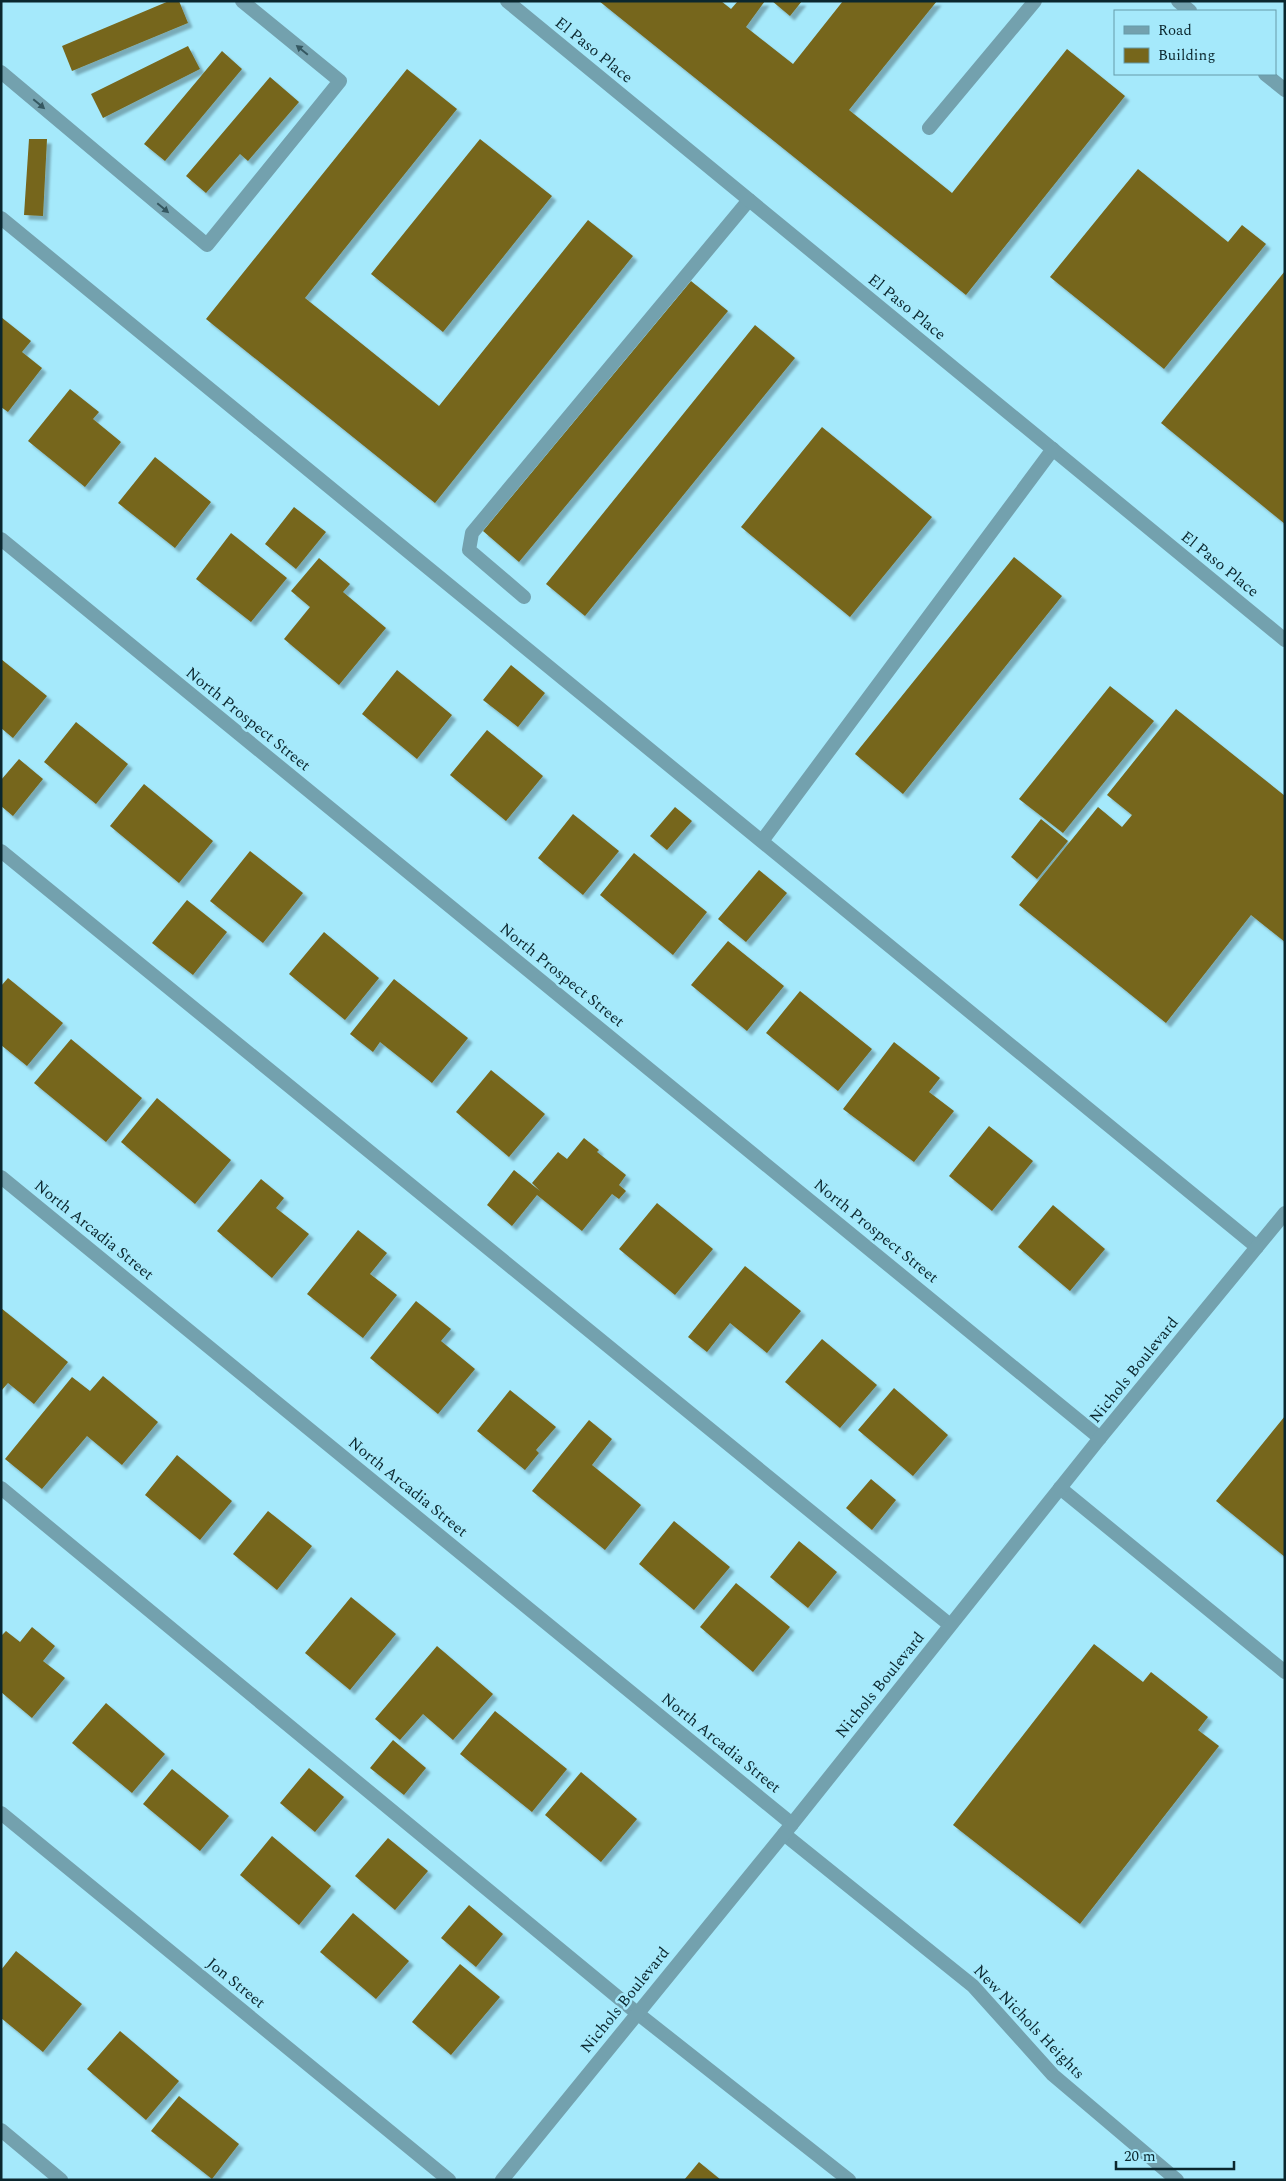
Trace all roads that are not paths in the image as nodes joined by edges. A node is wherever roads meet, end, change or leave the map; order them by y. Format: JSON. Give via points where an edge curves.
{"nodes":[{"id":1,"x":242,"y":1,"type":"edge"},
{"id":2,"x":507,"y":1,"type":"edge"},
{"id":3,"x":1035,"y":1,"type":"edge"},
{"id":4,"x":1178,"y":1,"type":"edge"},
{"id":5,"x":1189,"y":10,"type":"edge"},
{"id":6,"x":1,"y":72,"type":"edge"},
{"id":7,"x":1266,"y":75,"type":"edge"},
{"id":8,"x":1285,"y":90,"type":"edge"},
{"id":9,"x":929,"y":128,"type":"dead end"},
{"id":10,"x":749,"y":200,"type":"junction"},
{"id":11,"x":1,"y":218,"type":"edge"},
{"id":12,"x":1053,"y":449,"type":"junction"},
{"id":13,"x":1,"y":539,"type":"edge"},
{"id":14,"x":524,"y":597,"type":"dead end"},
{"id":15,"x":1285,"y":640,"type":"edge"},
{"id":16,"x":762,"y":841,"type":"junction"},
{"id":17,"x":1,"y":851,"type":"edge"},
{"id":18,"x":1,"y":1177,"type":"edge"},
{"id":19,"x":1283,"y":1217,"type":"edge"},
{"id":20,"x":1257,"y":1247,"type":"junction"},
{"id":21,"x":1100,"y":1438,"type":"junction"},
{"id":22,"x":1,"y":1488,"type":"edge"},
{"id":23,"x":1060,"y":1488,"type":"junction"},
{"id":24,"x":950,"y":1625,"type":"junction"},
{"id":25,"x":1285,"y":1672,"type":"edge"},
{"id":26,"x":1,"y":1813,"type":"edge"},
{"id":27,"x":788,"y":1829,"type":"junction"},
{"id":28,"x":637,"y":2013,"type":"junction"},
{"id":29,"x":1,"y":2130,"type":"edge"},
{"id":30,"x":62,"y":2180,"type":"edge"},
{"id":31,"x":449,"y":2180,"type":"edge"},
{"id":32,"x":502,"y":2180,"type":"edge"},
{"id":33,"x":849,"y":2180,"type":"edge"},
{"id":34,"x":1178,"y":2180,"type":"edge"}],
"edges":[{"from":6,"to":1,"type":"street","one_way":true,"via":[[207,244],[340,81]]},
{"from":2,"to":10,"type":"street","name":"El Paso Place"},
{"from":3,"to":9,"type":"street"},
{"from":4,"to":5,"type":"street"},
{"from":7,"to":8,"type":"street"},
{"from":10,"to":12,"type":"street","name":"El Paso Place"},
{"from":10,"to":14,"type":"street","via":[[472,533],[469,550]]},
{"from":11,"to":16,"type":"street"},
{"from":12,"to":15,"type":"street","name":"El Paso Place"},
{"from":12,"to":16,"type":"street"},
{"from":13,"to":21,"type":"street","name":"North Prospect Street"},
{"from":16,"to":20,"type":"street"},
{"from":17,"to":24,"type":"street"},
{"from":18,"to":27,"type":"street","name":"North Arcadia Street"},
{"from":19,"to":20,"type":"street","name":"Nichols Boulevard"},
{"from":20,"to":21,"type":"street","name":"Nichols Boulevard"},
{"from":21,"to":23,"type":"street","name":"Nichols Boulevard"},
{"from":22,"to":28,"type":"street"},
{"from":23,"to":24,"type":"street","name":"Nichols Boulevard"},
{"from":23,"to":25,"type":"street"},
{"from":24,"to":27,"type":"street","name":"Nichols Boulevard"},
{"from":26,"to":31,"type":"street","name":"Jon Street"},
{"from":27,"to":28,"type":"street","name":"Nichols Boulevard"},
{"from":27,"to":34,"type":"street","name":"New Nichols Heights","via":[[973,1986],[1053,2075]]},
{"from":28,"to":32,"type":"street","name":"Nichols Boulevard"},
{"from":28,"to":33,"type":"street"},
{"from":29,"to":30,"type":"street"}]}
